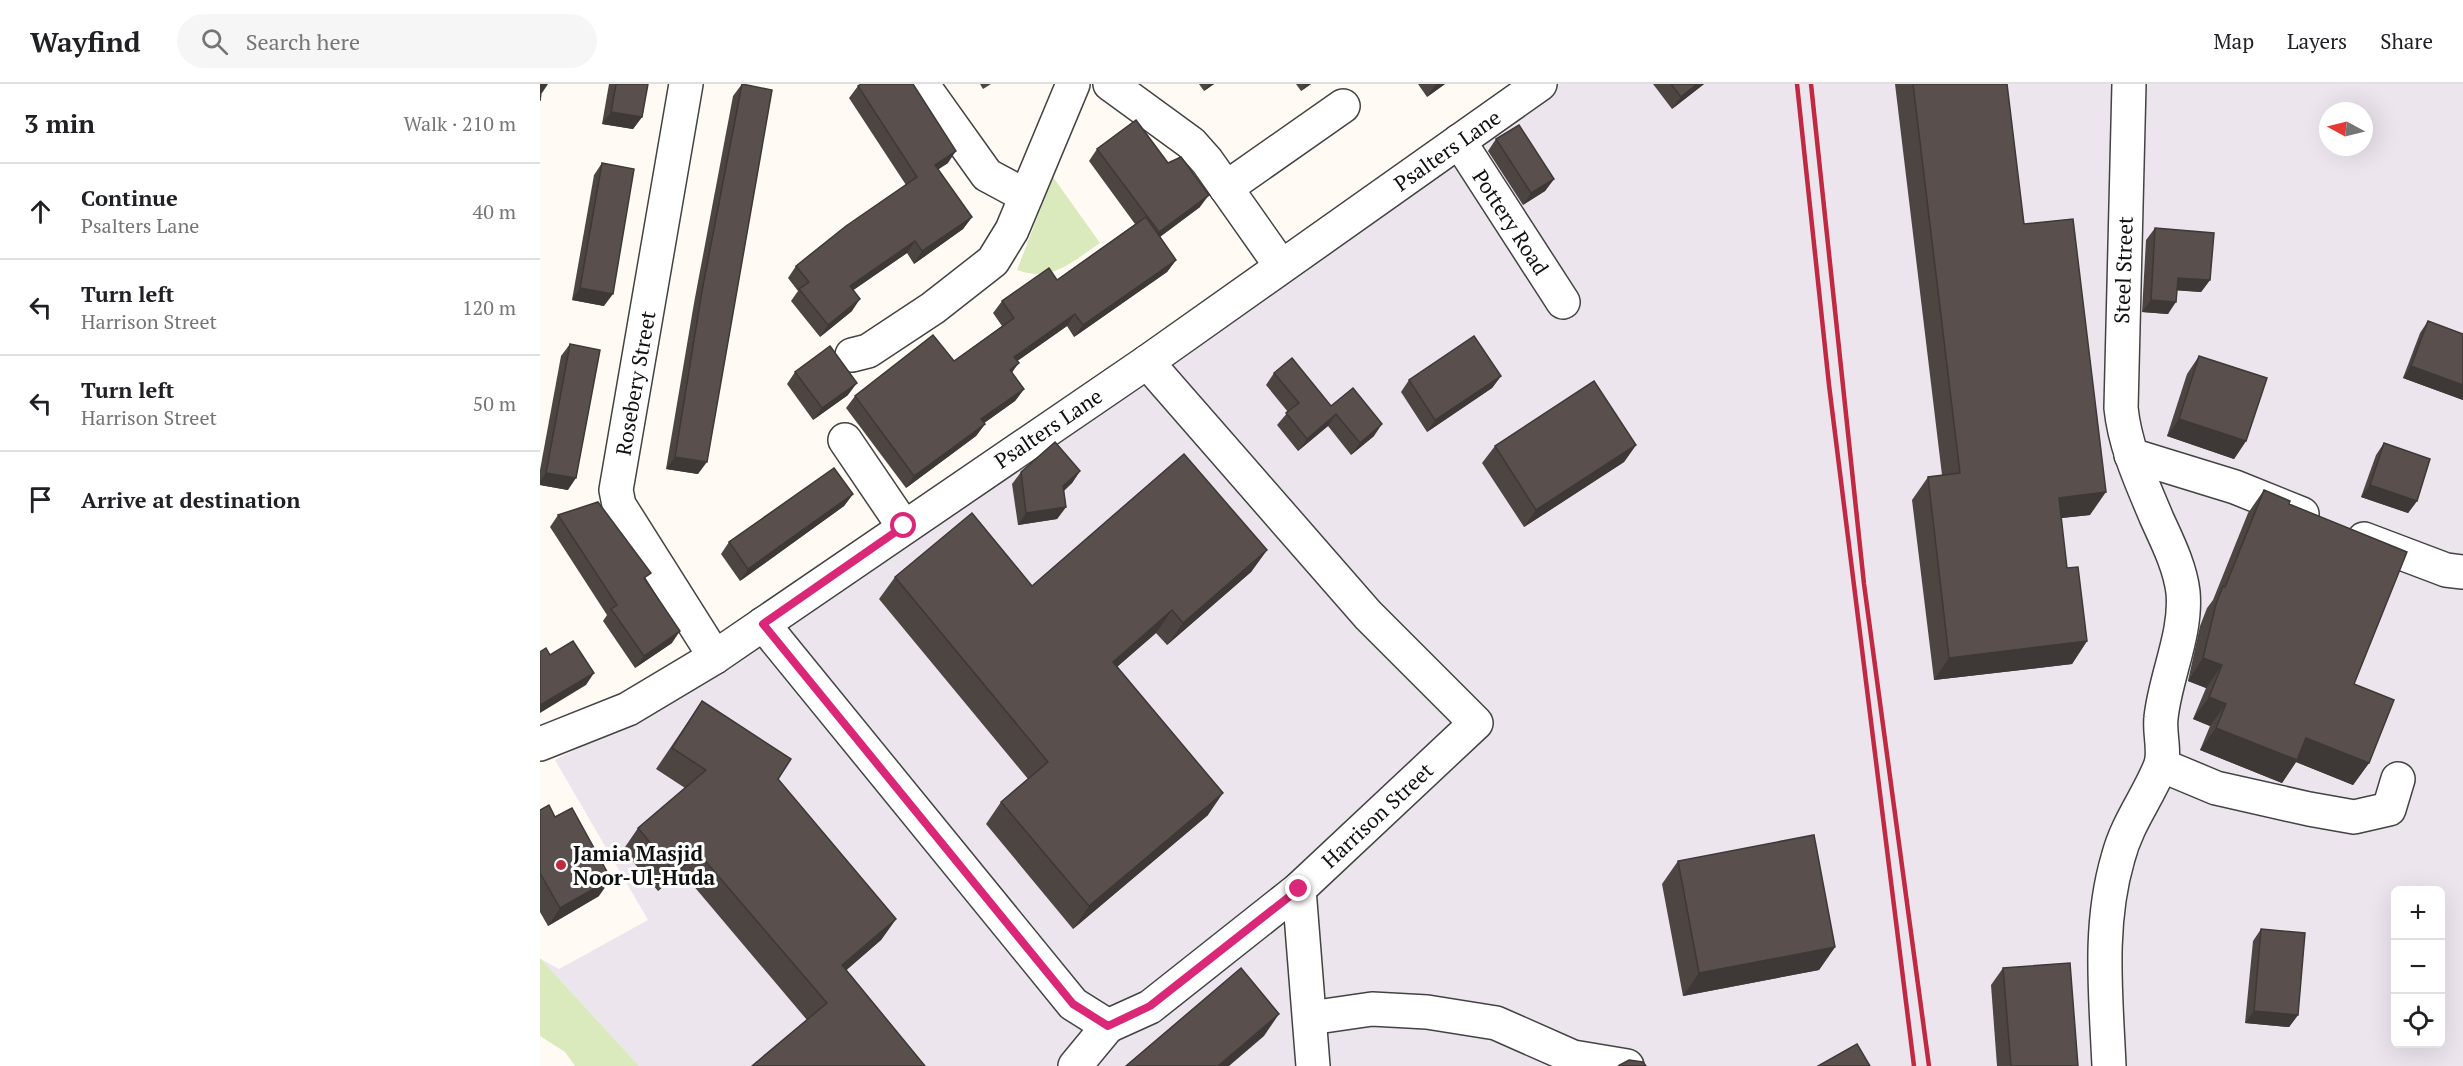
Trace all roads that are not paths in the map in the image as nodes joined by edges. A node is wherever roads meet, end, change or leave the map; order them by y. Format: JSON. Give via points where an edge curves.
{"nodes":[{"id":1,"x":686,"y":84,"type":"edge"},
{"id":2,"x":922,"y":84,"type":"edge"},
{"id":3,"x":1073,"y":84,"type":"edge"},
{"id":4,"x":1110,"y":84,"type":"edge"},
{"id":5,"x":1540,"y":84,"type":"edge"},
{"id":6,"x":2129,"y":84,"type":"edge"},
{"id":7,"x":1343,"y":106,"type":"dead end"},
{"id":8,"x":1459,"y":141,"type":"junction"},
{"id":9,"x":1226,"y":188,"type":"junction"},
{"id":10,"x":1026,"y":196,"type":"junction"},
{"id":11,"x":1281,"y":266,"type":"junction"},
{"id":12,"x":1563,"y":302,"type":"dead end"},
{"id":13,"x":852,"y":355,"type":"dead end"},
{"id":14,"x":1148,"y":362,"type":"junction"},
{"id":15,"x":845,"y":440,"type":"dead end"},
{"id":16,"x":2131,"y":455,"type":"junction"},
{"id":17,"x":904,"y":526,"type":"junction"},
{"id":18,"x":2463,"y":572,"type":"edge"},
{"id":19,"x":763,"y":624,"type":"junction"},
{"id":20,"x":715,"y":657,"type":"junction"},
{"id":21,"x":540,"y":744,"type":"edge"},
{"id":22,"x":2161,"y":765,"type":"junction"},
{"id":23,"x":2398,"y":779,"type":"dead end"},
{"id":24,"x":1299,"y":889,"type":"junction"},
{"id":25,"x":1310,"y":1018,"type":"junction"},
{"id":26,"x":1108,"y":1026,"type":"junction"},
{"id":27,"x":1075,"y":1066,"type":"edge"},
{"id":28,"x":1313,"y":1066,"type":"edge"},
{"id":29,"x":1627,"y":1066,"type":"edge"},
{"id":30,"x":2109,"y":1066,"type":"edge"}],
"edges":[{"from":1,"to":20,"type":"street","name":"Rosebery Street","via":[[616,490],[619,505]]},
{"from":2,"to":10,"type":"street","via":[[987,175]]},
{"from":3,"to":10,"type":"street"},
{"from":4,"to":9,"type":"street","via":[[1191,143]]},
{"from":5,"to":8,"type":"street","name":"Psalters Lane"},
{"from":6,"to":16,"type":"street","name":"Steel Street","via":[[2121,408]]},
{"from":7,"to":9,"type":"street"},
{"from":8,"to":11,"type":"street","name":"Psalters Lane"},
{"from":8,"to":12,"type":"street","name":"Pottery Road"},
{"from":9,"to":11,"type":"street"},
{"from":10,"to":13,"type":"street","via":[[993,261],[933,308],[868,351]]},
{"from":11,"to":14,"type":"street","name":"Psalters Lane"},
{"from":14,"to":17,"type":"street","name":"Psalters Lane"},
{"from":14,"to":24,"type":"street","name":"Harrison Street","via":[[1368,615],[1476,723]]},
{"from":15,"to":17,"type":"street"},
{"from":16,"to":18,"type":"street","via":[[2235,487],[2410,558]]},
{"from":16,"to":22,"type":"street","name":"Steel Street","via":[[2174,560],[2183,593],[2180,628],[2161,718]]},
{"from":17,"to":19,"type":"street","name":"Psalters Lane"},
{"from":19,"to":20,"type":"street","name":"Psalters Lane"},
{"from":19,"to":26,"type":"street","via":[[1073,1004]]},
{"from":20,"to":21,"type":"street","name":"Psalters Lane","via":[[628,709]]},
{"from":22,"to":23,"type":"street","via":[[2216,788],[2354,817],[2389,809]]},
{"from":22,"to":30,"type":"street","via":[[2134,815],[2109,894],[2104,969]]},
{"from":24,"to":25,"type":"street"},
{"from":24,"to":26,"type":"street","name":"Harrison Street","via":[[1150,1006]]},
{"from":25,"to":28,"type":"street"},
{"from":25,"to":29,"type":"street","via":[[1372,1009],[1427,1012],[1496,1023],[1573,1057]]},
{"from":26,"to":27,"type":"street"}]}
